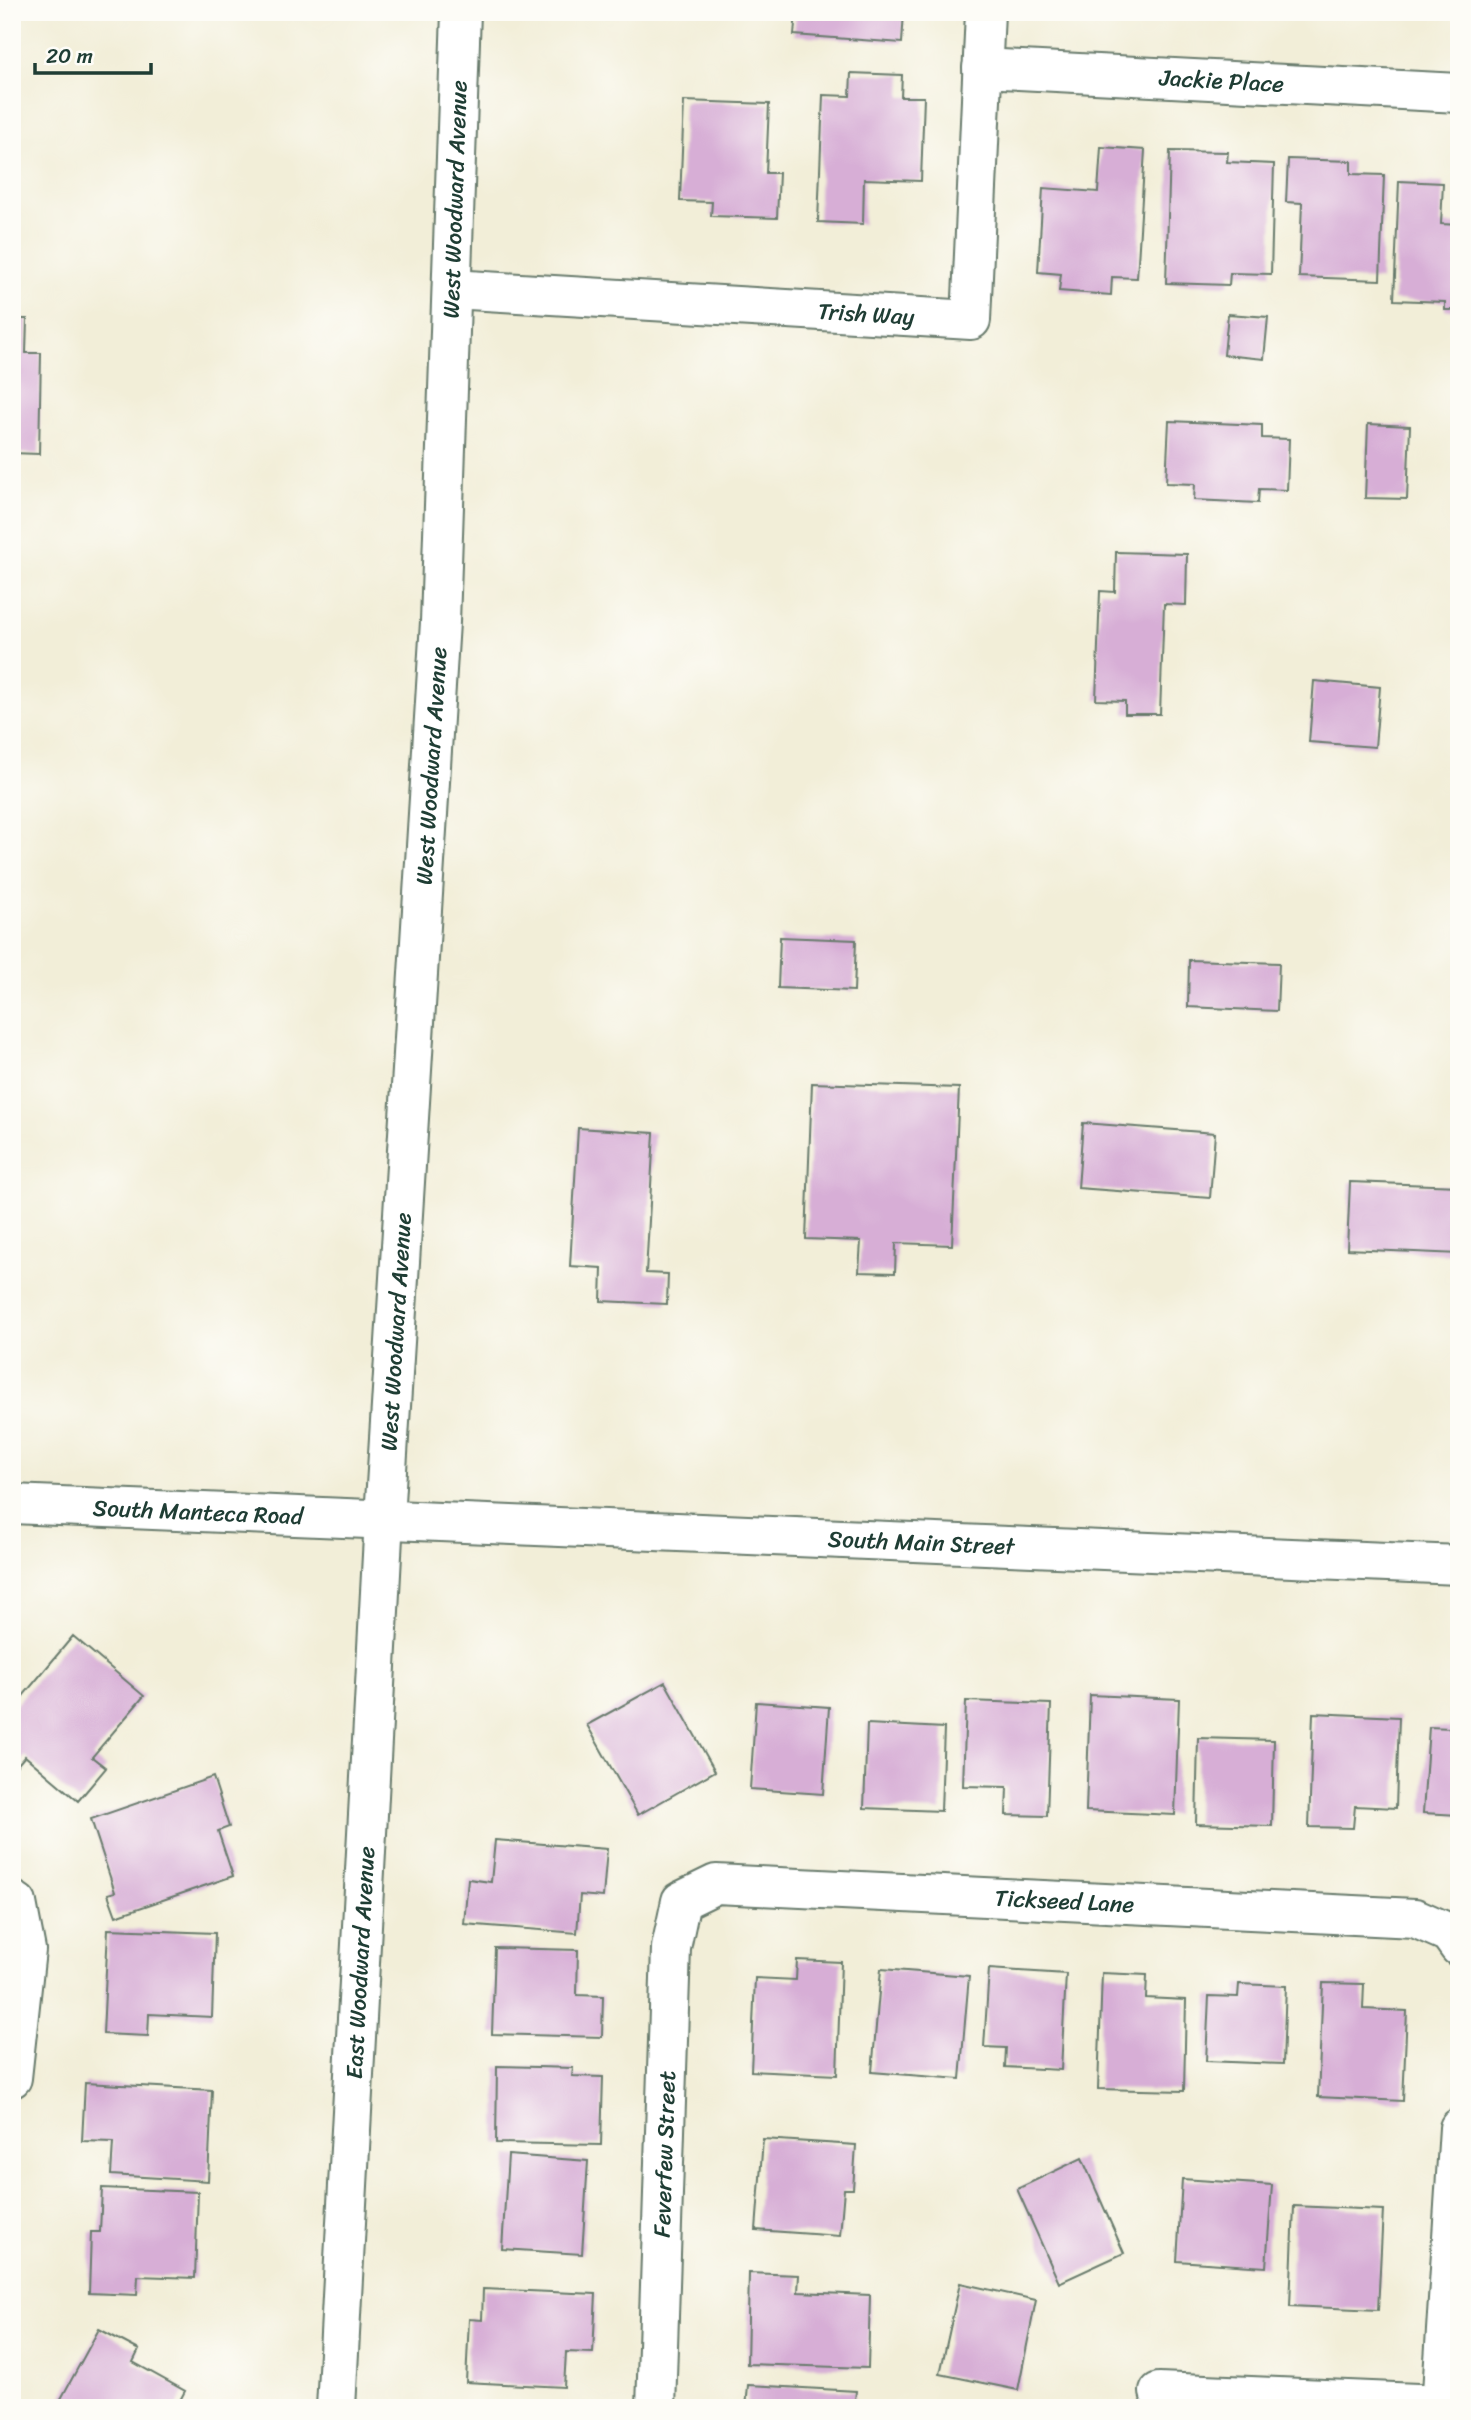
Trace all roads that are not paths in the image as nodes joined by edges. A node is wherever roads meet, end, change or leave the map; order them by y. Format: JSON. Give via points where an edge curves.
{"nodes":[{"id":1,"x":461,"y":12,"type":"edge"},
{"id":2,"x":985,"y":12,"type":"edge"},
{"id":3,"x":982,"y":68,"type":"junction"},
{"id":4,"x":1459,"y":93,"type":"edge"},
{"id":5,"x":452,"y":289,"type":"junction"},
{"id":6,"x":12,"y":1504,"type":"edge"},
{"id":7,"x":384,"y":1518,"type":"junction"},
{"id":8,"x":1459,"y":1565,"type":"edge"},
{"id":9,"x":12,"y":1900,"type":"edge"},
{"id":10,"x":681,"y":1901,"type":"joint"},
{"id":11,"x":1454,"y":1940,"type":"edge"},
{"id":12,"x":12,"y":2078,"type":"edge"},
{"id":13,"x":1459,"y":2128,"type":"edge"},
{"id":14,"x":1159,"y":2392,"type":"dead end"},
{"id":15,"x":1441,"y":2406,"type":"edge"},
{"id":16,"x":337,"y":2408,"type":"edge"},
{"id":17,"x":656,"y":2408,"type":"edge"}],
"edges":[{"from":1,"to":5,"type":"street","name":"West Woodward Avenue"},
{"from":2,"to":3,"type":"street","name":"Trish Way"},
{"from":3,"to":4,"type":"street","name":"Jackie Place"},
{"from":3,"to":5,"type":"street","name":"Trish Way","via":[[971,320]]},
{"from":5,"to":7,"type":"street","name":"West Woodward Avenue","via":[[440,622]]},
{"from":6,"to":7,"type":"street","name":"South Manteca Road"},
{"from":7,"to":8,"type":"street","name":"South Main Street"},
{"from":7,"to":16,"type":"street","name":"East Woodward Avenue"},
{"from":9,"to":12,"type":"street","via":[[17,1903],[26,1951]]},
{"from":10,"to":11,"type":"street","name":"Tickseed Lane","via":[[716,1884],[1416,1918]]},
{"from":10,"to":17,"type":"street","name":"Feverfew Street","via":[[671,1948]]},
{"from":13,"to":15,"type":"street"},
{"from":14,"to":15,"type":"street"}]}
